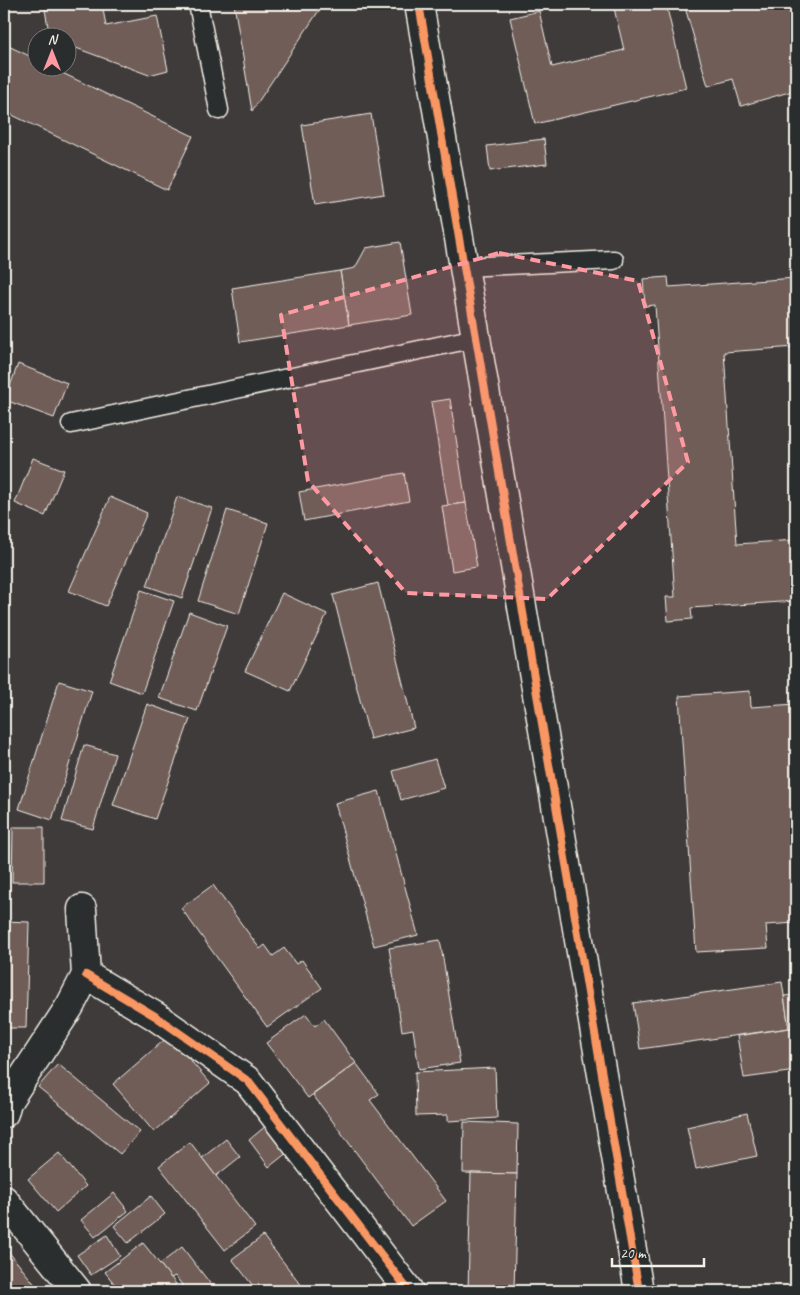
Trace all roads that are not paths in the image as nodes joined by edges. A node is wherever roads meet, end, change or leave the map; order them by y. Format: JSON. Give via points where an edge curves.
{"nodes":[{"id":1,"x":198,"y":4,"type":"edge"},
{"id":2,"x":419,"y":4,"type":"edge"},
{"id":3,"x":219,"y":110,"type":"dead end"},
{"id":4,"x":614,"y":260,"type":"dead end"},
{"id":5,"x":464,"y":267,"type":"junction"},
{"id":6,"x":476,"y":338,"type":"junction"},
{"id":7,"x":71,"y":424,"type":"dead end"},
{"id":8,"x":82,"y":909,"type":"dead end"},
{"id":9,"x":86,"y":975,"type":"junction"},
{"id":10,"x":4,"y":1113,"type":"edge"},
{"id":11,"x":4,"y":1200,"type":"edge"},
{"id":12,"x":78,"y":1291,"type":"edge"},
{"id":13,"x":409,"y":1291,"type":"edge"},
{"id":14,"x":639,"y":1291,"type":"edge"}],
"edges":[{"from":1,"to":3,"type":"lane"},
{"from":2,"to":5,"type":"street"},
{"from":4,"to":5,"type":"lane"},
{"from":5,"to":6,"type":"street"},
{"from":6,"to":7,"type":"lane"},
{"from":6,"to":14,"type":"street"},
{"from":8,"to":9,"type":"street"},
{"from":9,"to":10,"type":"street","via":[[70,1006],[7,1102]]},
{"from":9,"to":13,"type":"street","via":[[156,1016],[248,1082]]},
{"from":11,"to":12,"type":"street"}]}
